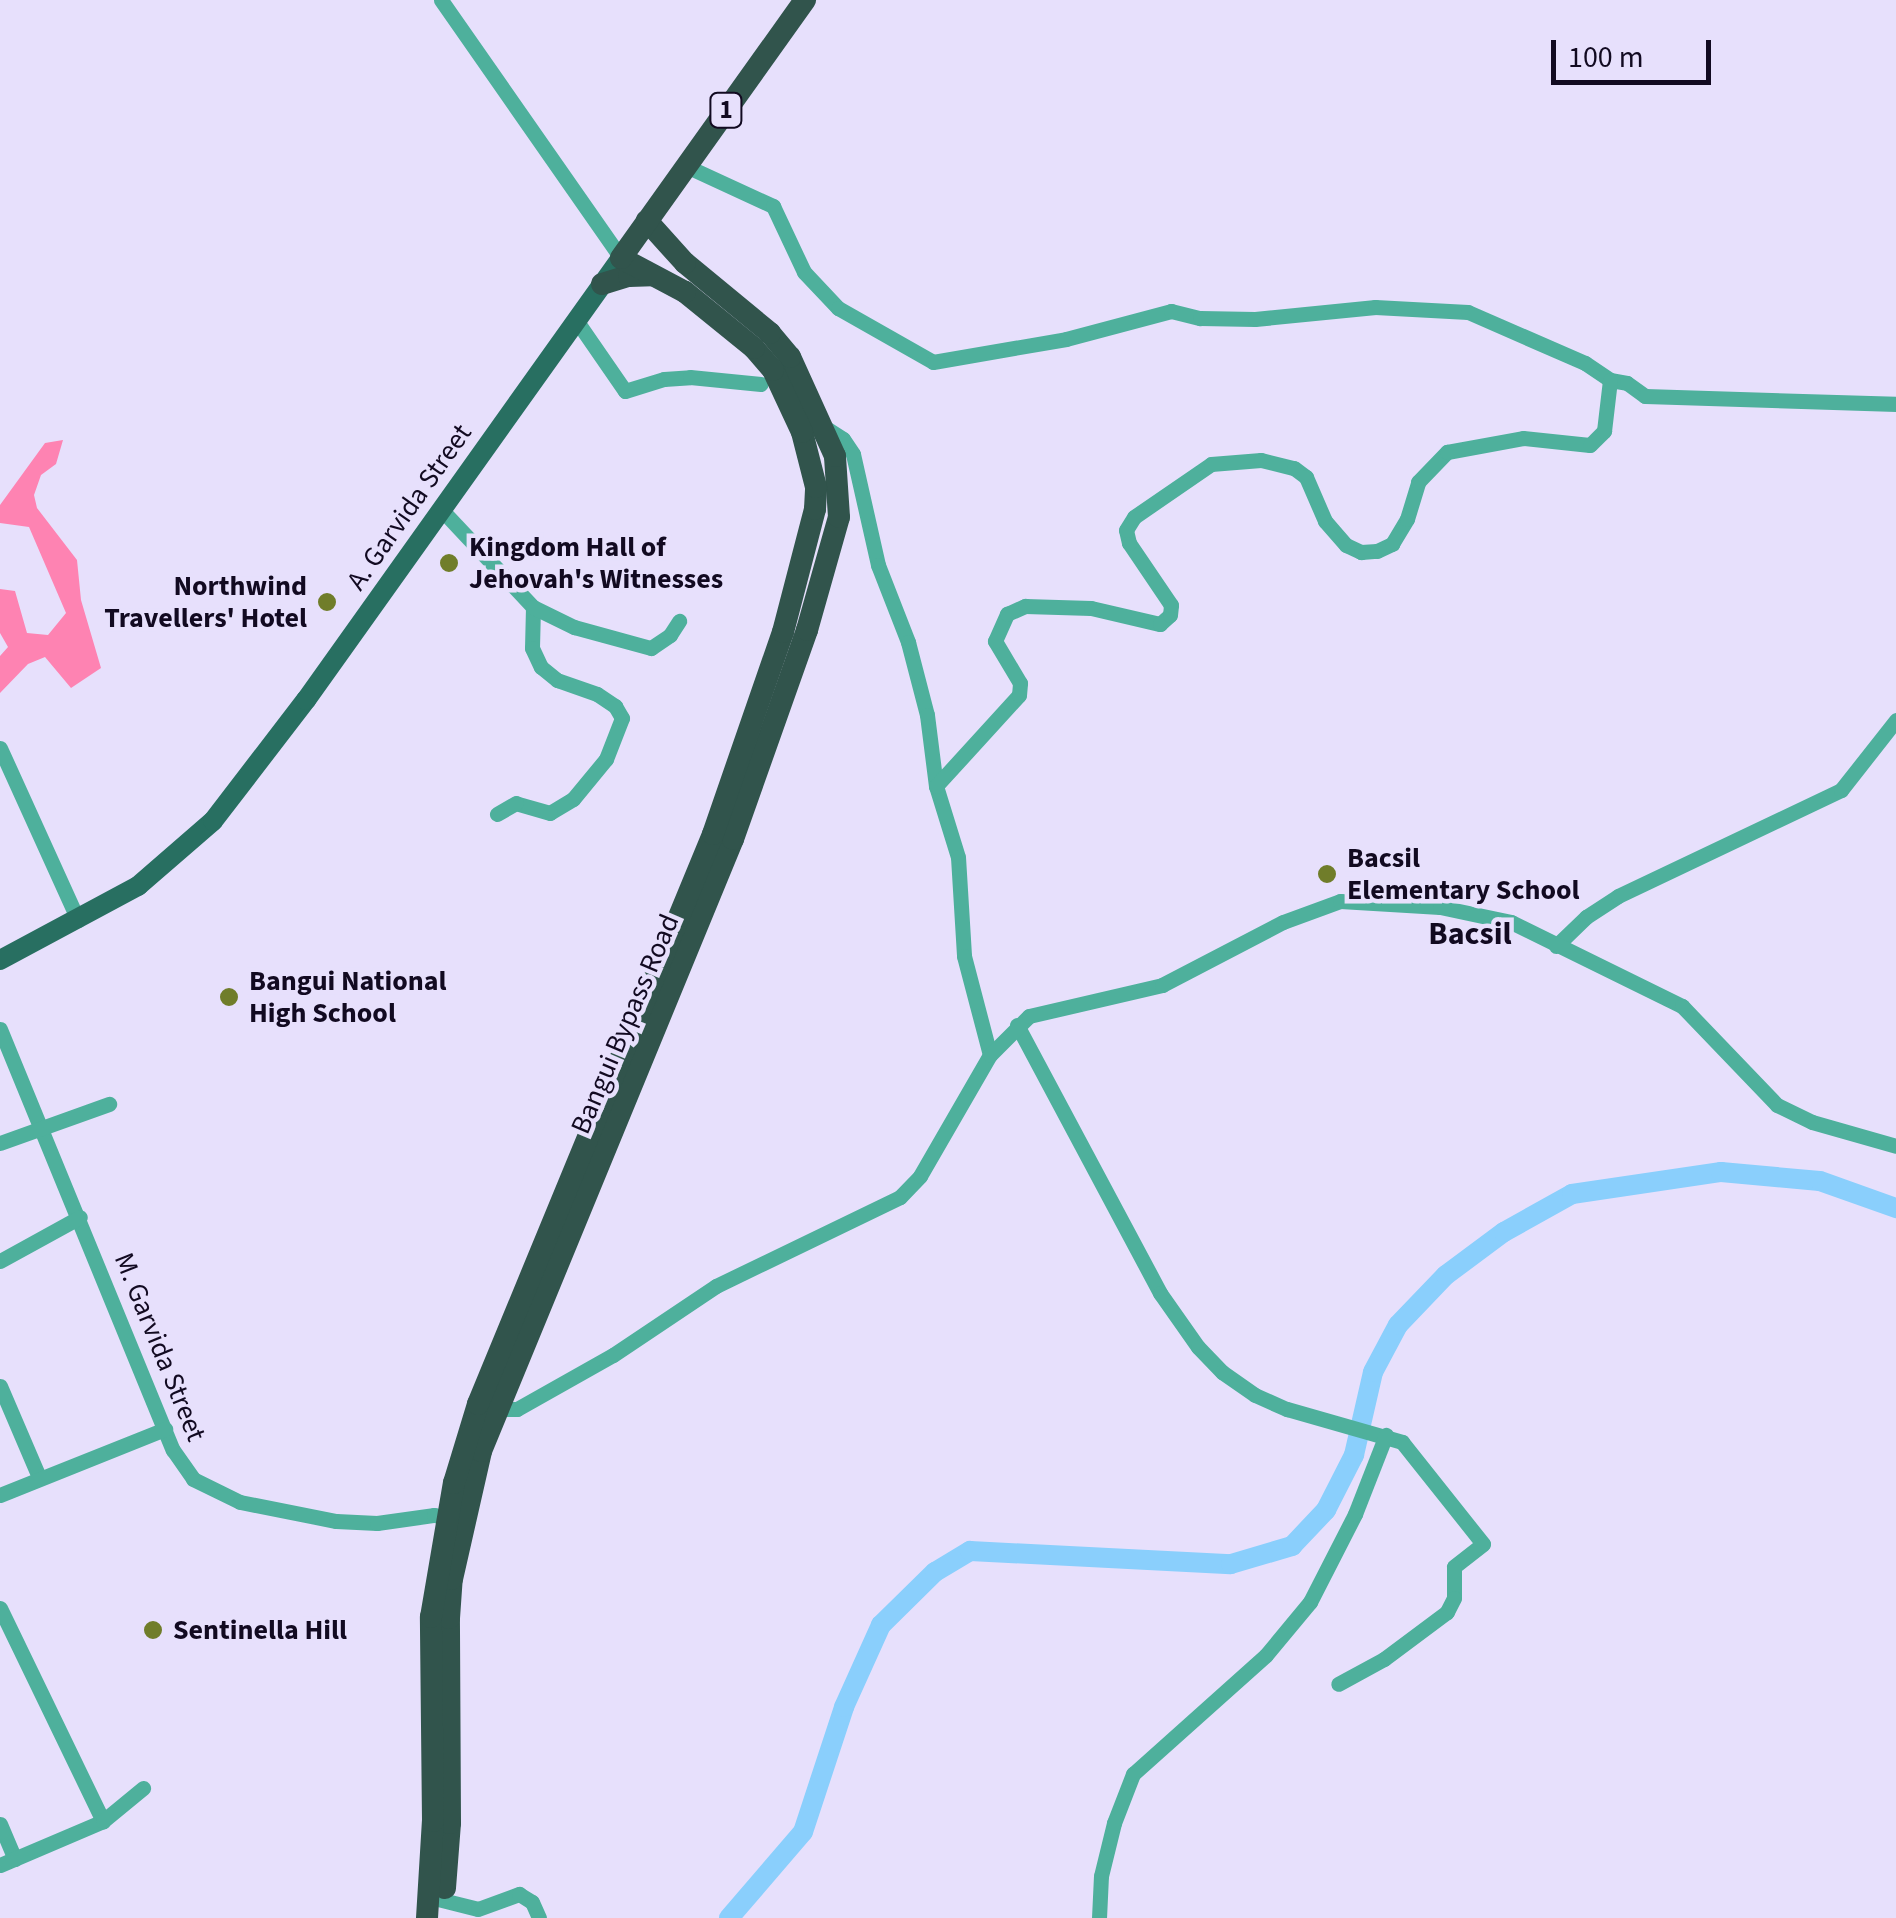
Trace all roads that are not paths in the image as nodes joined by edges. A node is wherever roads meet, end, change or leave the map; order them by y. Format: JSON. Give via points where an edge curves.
{"nodes":[{"id":1,"x":441,"y":0,"type":"edge"},
{"id":2,"x":805,"y":0,"type":"edge"},
{"id":3,"x":679,"y":175,"type":"junction"},
{"id":4,"x":647,"y":220,"type":"junction"},
{"id":5,"x":673,"y":250,"type":"junction"},
{"id":6,"x":620,"y":258,"type":"junction"},
{"id":7,"x":654,"y":275,"type":"junction"},
{"id":8,"x":602,"y":284,"type":"junction"},
{"id":9,"x":724,"y":309,"type":"junction"},
{"id":10,"x":576,"y":320,"type":"junction"},
{"id":11,"x":1610,"y":380,"type":"junction"},
{"id":12,"x":761,"y":384,"type":"dead end"},
{"id":13,"x":1896,"y":404,"type":"edge"},
{"id":14,"x":826,"y":428,"type":"junction"},
{"id":15,"x":440,"y":508,"type":"junction"},
{"id":16,"x":533,"y":607,"type":"junction"},
{"id":17,"x":680,"y":620,"type":"dead end"},
{"id":18,"x":1896,"y":720,"type":"edge"},
{"id":19,"x":0,"y":748,"type":"edge"},
{"id":20,"x":5,"y":769,"type":"edge"},
{"id":21,"x":936,"y":786,"type":"junction"},
{"id":22,"x":498,"y":814,"type":"dead end"},
{"id":23,"x":78,"y":920,"type":"junction"},
{"id":24,"x":1556,"y":946,"type":"junction"},
{"id":25,"x":0,"y":960,"type":"edge"},
{"id":26,"x":1017,"y":1025,"type":"junction"},
{"id":27,"x":0,"y":1029,"type":"edge"},
{"id":28,"x":990,"y":1055,"type":"junction"},
{"id":29,"x":109,"y":1104,"type":"dead end"},
{"id":30,"x":42,"y":1127,"type":"junction"},
{"id":31,"x":0,"y":1144,"type":"edge"},
{"id":32,"x":1896,"y":1146,"type":"edge"},
{"id":33,"x":80,"y":1218,"type":"junction"},
{"id":34,"x":0,"y":1261,"type":"edge"},
{"id":35,"x":0,"y":1386,"type":"edge"},
{"id":36,"x":487,"y":1407,"type":"junction"},
{"id":37,"x":165,"y":1429,"type":"junction"},
{"id":38,"x":1383,"y":1434,"type":"junction"},
{"id":39,"x":39,"y":1477,"type":"junction"},
{"id":40,"x":0,"y":1495,"type":"edge"},
{"id":41,"x":455,"y":1519,"type":"junction"},
{"id":42,"x":0,"y":1608,"type":"edge"},
{"id":43,"x":1338,"y":1684,"type":"dead end"},
{"id":44,"x":143,"y":1788,"type":"dead end"},
{"id":45,"x":103,"y":1822,"type":"junction"},
{"id":46,"x":0,"y":1824,"type":"edge"},
{"id":47,"x":8,"y":1862,"type":"edge"},
{"id":48,"x":435,"y":1908,"type":"edge"},
{"id":49,"x":539,"y":1918,"type":"edge"},
{"id":50,"x":1098,"y":1918,"type":"edge"}],
"edges":[{"from":1,"to":6,"type":"street"},
{"from":2,"to":3,"type":"highway","number":"1"},
{"from":3,"to":4,"type":"highway","number":"1"},
{"from":3,"to":5,"type":"highway","via":[[669,217]]},
{"from":3,"to":11,"type":"street","via":[[774,206],[804,272],[838,308],[932,362],[1066,339],[1170,311],[1256,319],[1375,307],[1468,312]]},
{"from":4,"to":5,"type":"highway","name":"Bangui Bypass Road"},
{"from":4,"to":6,"type":"highway","number":"1"},
{"from":5,"to":9,"type":"highway","name":"Bangui Bypass Road"},
{"from":6,"to":7,"type":"highway","name":"Bangui Bypass Road"},
{"from":6,"to":8,"type":"main road","name":"A. Garvida Street","number":"1"},
{"from":7,"to":8,"type":"highway"},
{"from":7,"to":9,"type":"highway","name":"Bangui Bypass Road"},
{"from":8,"to":10,"type":"main road","name":"A. Garvida Street","number":"1"},
{"from":9,"to":14,"type":"highway","name":"Bangui Bypass Road","via":[[770,332]]},
{"from":9,"to":36,"type":"highway","name":"Bangui Bypass Road","via":[[773,370],[802,432],[816,486],[808,547],[713,834]]},
{"from":10,"to":12,"type":"street","via":[[625,390],[677,378]]},
{"from":10,"to":15,"type":"main road","name":"A. Garvida Street","number":"1"},
{"from":11,"to":13,"type":"street","via":[[1646,396]]},
{"from":11,"to":21,"type":"street","via":[[1608,416],[1597,440],[1584,447],[1523,438],[1446,452],[1418,482],[1392,544],[1377,551],[1346,545],[1294,468],[1261,460],[1211,464],[1134,517],[1126,530],[1171,605],[1170,615],[1160,624],[1091,608],[1025,606],[1008,614],[994,640],[1020,682],[1018,695]]},
{"from":14,"to":21,"type":"street","via":[[848,445],[858,470],[878,565],[927,715]]},
{"from":14,"to":36,"type":"highway","name":"Bangui Bypass Road","via":[[840,482],[839,516],[807,630],[708,902]]},
{"from":15,"to":16,"type":"street"},
{"from":15,"to":23,"type":"main road","name":"A. Garvida Street","number":"1","via":[[213,821],[138,886]]},
{"from":16,"to":17,"type":"street","via":[[574,627],[651,648]]},
{"from":16,"to":22,"type":"street","via":[[532,648],[541,667],[597,694],[622,718],[606,759],[573,799],[555,812],[516,803]]},
{"from":18,"to":24,"type":"street","via":[[1841,790],[1618,896]]},
{"from":19,"to":20,"type":"street"},
{"from":20,"to":23,"type":"street"},
{"from":21,"to":28,"type":"street","via":[[958,857],[964,956]]},
{"from":23,"to":25,"type":"main road","name":"A. Garvida Street","number":"1"},
{"from":24,"to":26,"type":"street","via":[[1486,916],[1340,901],[1162,984],[1050,1008]]},
{"from":24,"to":32,"type":"street","via":[[1682,1006],[1777,1105]]},
{"from":26,"to":28,"type":"street"},
{"from":26,"to":38,"type":"street","via":[[1160,1293],[1198,1347],[1255,1395]]},
{"from":27,"to":30,"type":"street","name":"M. Garvida Street"},
{"from":28,"to":36,"type":"street","via":[[920,1176],[900,1197],[716,1286],[517,1408]]},
{"from":29,"to":30,"type":"street"},
{"from":30,"to":31,"type":"street"},
{"from":30,"to":33,"type":"street","name":"M. Garvida Street"},
{"from":33,"to":34,"type":"street"},
{"from":33,"to":37,"type":"street","name":"M. Garvida Street"},
{"from":35,"to":39,"type":"street"},
{"from":36,"to":41,"type":"highway","name":"Bangui Bypass Road"},
{"from":37,"to":39,"type":"street"},
{"from":37,"to":41,"type":"street","name":"M. Garvida Street","via":[[193,1479],[240,1502],[350,1522]]},
{"from":38,"to":43,"type":"street","via":[[1416,1456],[1482,1544],[1454,1568],[1447,1612]]},
{"from":38,"to":50,"type":"street","via":[[1356,1514],[1310,1602],[1266,1655],[1128,1783],[1101,1876]]},
{"from":39,"to":40,"type":"street"},
{"from":41,"to":48,"type":"highway","name":"Bangui Bypass Road","via":[[450,1823]]},
{"from":42,"to":45,"type":"street"},
{"from":44,"to":45,"type":"street"},
{"from":45,"to":47,"type":"street"},
{"from":46,"to":47,"type":"street"},
{"from":48,"to":49,"type":"street","via":[[478,1909],[519,1894]]}]}
